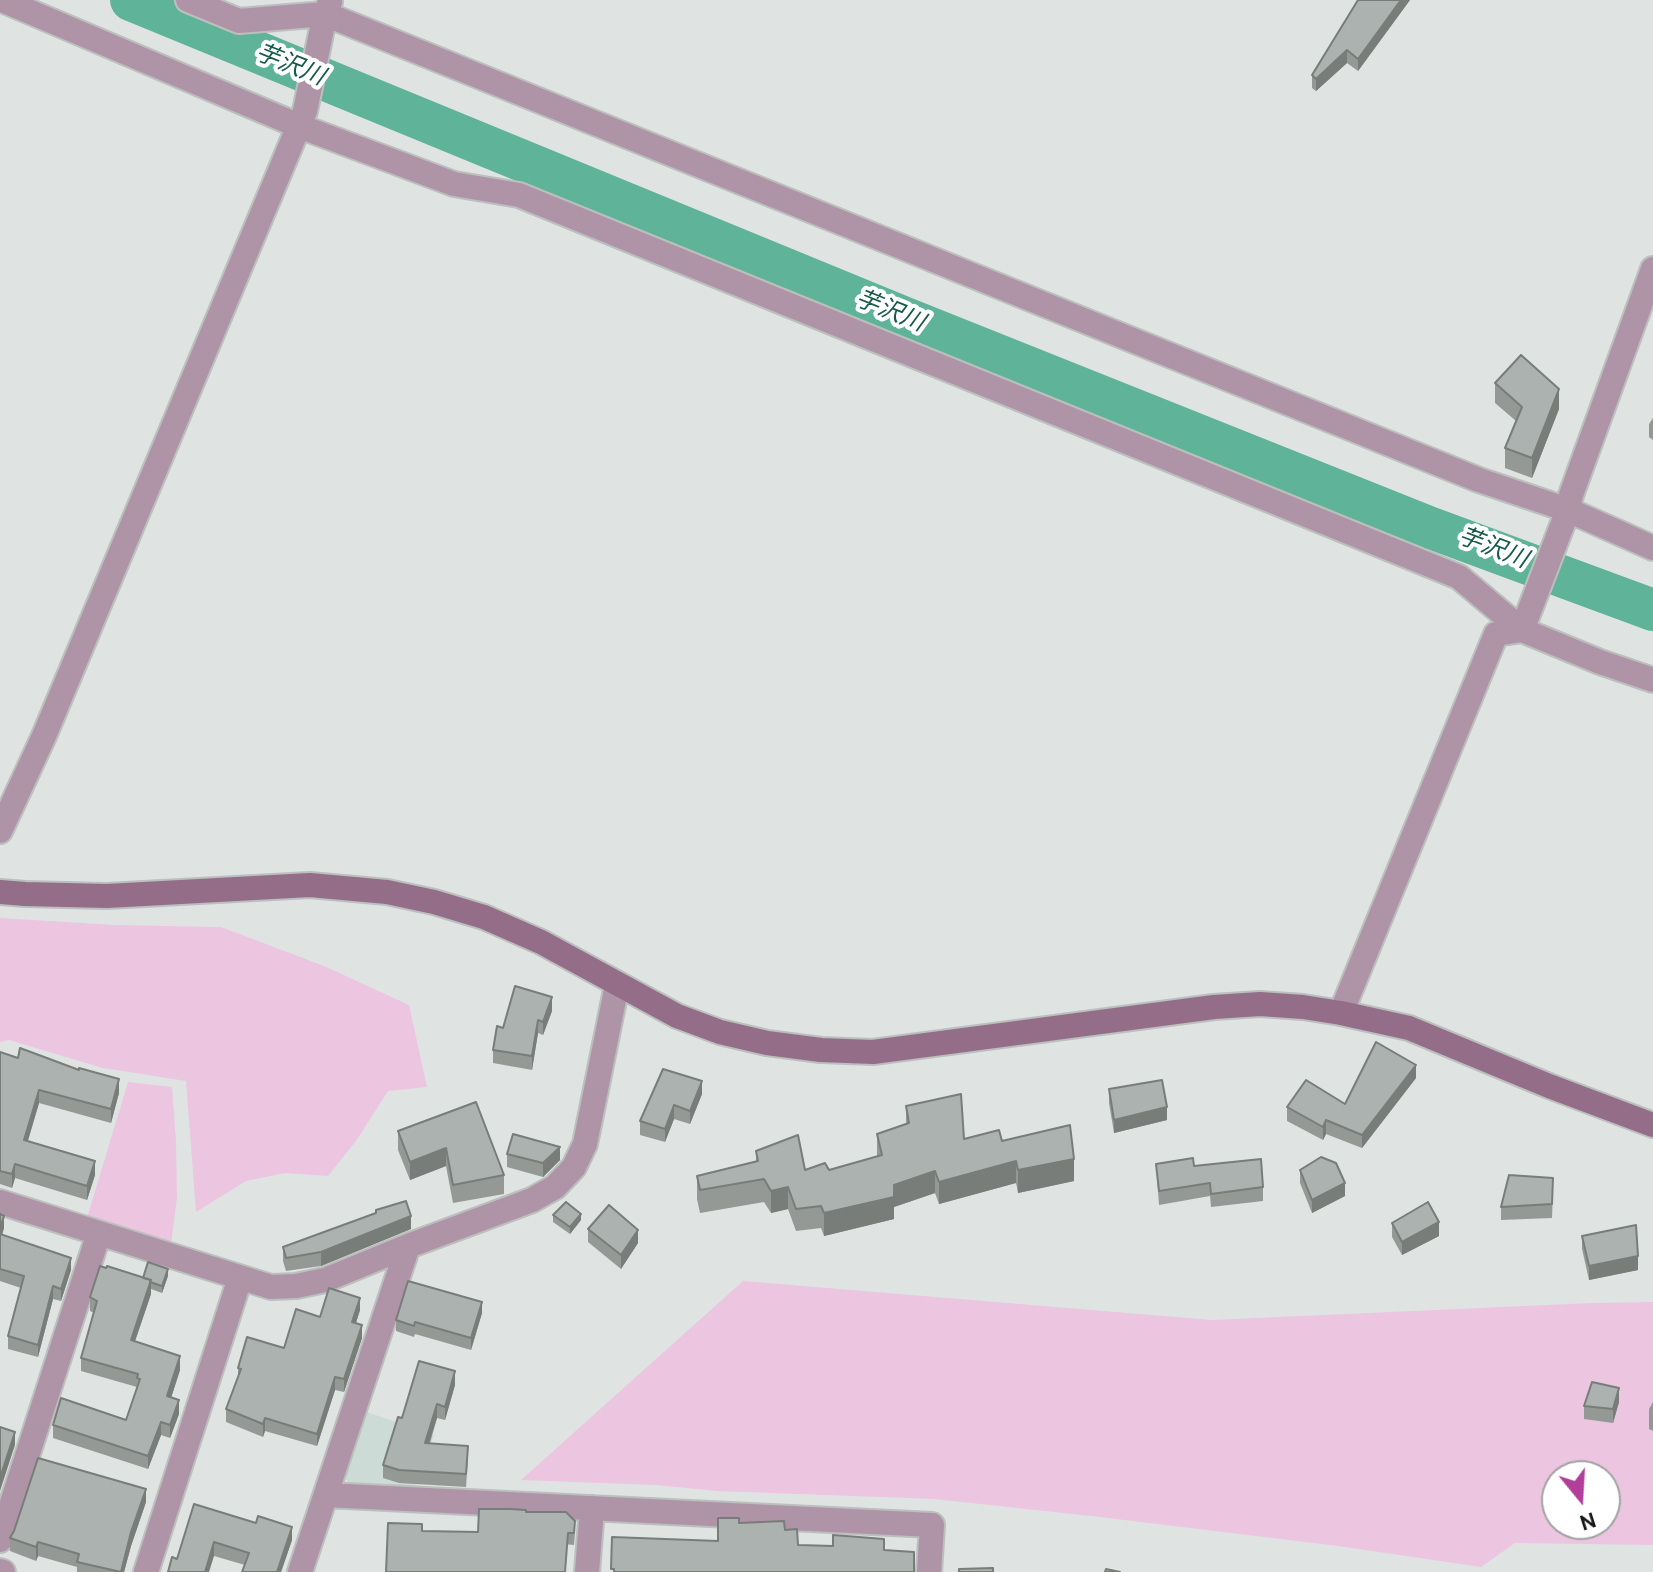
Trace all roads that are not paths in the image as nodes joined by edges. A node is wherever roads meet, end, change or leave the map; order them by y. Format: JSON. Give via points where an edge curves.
{"nodes":[{"id":1,"x":2,"y":0,"type":"edge"},
{"id":2,"x":188,"y":0,"type":"edge"},
{"id":3,"x":328,"y":7,"type":"edge"},
{"id":4,"x":302,"y":119,"type":"junction"},
{"id":5,"x":1653,"y":269,"type":"edge"},
{"id":6,"x":1568,"y":510,"type":"junction"},
{"id":7,"x":1653,"y":548,"type":"edge"},
{"id":8,"x":1522,"y":630,"type":"junction"},
{"id":9,"x":1653,"y":680,"type":"edge"},
{"id":10,"x":0,"y":831,"type":"edge"},
{"id":11,"x":0,"y":892,"type":"edge"},
{"id":12,"x":617,"y":985,"type":"junction"},
{"id":13,"x":1341,"y":1013,"type":"junction"},
{"id":14,"x":1653,"y":1125,"type":"edge"},
{"id":15,"x":0,"y":1202,"type":"edge"},
{"id":16,"x":99,"y":1233,"type":"junction"},
{"id":17,"x":408,"y":1246,"type":"junction"},
{"id":18,"x":240,"y":1278,"type":"junction"},
{"id":19,"x":326,"y":1495,"type":"junction"},
{"id":20,"x":592,"y":1508,"type":"junction"},
{"id":21,"x":0,"y":1540,"type":"edge"},
{"id":22,"x":146,"y":1572,"type":"edge"},
{"id":23,"x":300,"y":1572,"type":"edge"},
{"id":24,"x":587,"y":1572,"type":"edge"},
{"id":25,"x":929,"y":1572,"type":"edge"}],
"edges":[{"from":1,"to":4,"type":"street"},
{"from":2,"to":3,"type":"street","via":[[239,21]]},
{"from":3,"to":4,"type":"street"},
{"from":3,"to":6,"type":"street","via":[[1479,480]]},
{"from":4,"to":8,"type":"street","via":[[454,184],[519,195],[1459,577]]},
{"from":4,"to":10,"type":"street"},
{"from":5,"to":6,"type":"street"},
{"from":6,"to":7,"type":"street"},
{"from":6,"to":8,"type":"street"},
{"from":8,"to":9,"type":"street"},
{"from":8,"to":13,"type":"street","via":[[1496,634]]},
{"from":11,"to":12,"type":"street","via":[[107,896],[310,885],[387,892],[484,917]]},
{"from":12,"to":13,"type":"street","via":[[720,1032],[834,1051],[926,1046],[1214,1007],[1260,1004]]},
{"from":12,"to":17,"type":"street","via":[[585,1144],[574,1167],[532,1200]]},
{"from":13,"to":14,"type":"street","via":[[1409,1028]]},
{"from":15,"to":16,"type":"street"},
{"from":16,"to":18,"type":"street"},
{"from":16,"to":21,"type":"street"},
{"from":17,"to":18,"type":"street","via":[[325,1280],[296,1286],[271,1287]]},
{"from":17,"to":19,"type":"street"},
{"from":18,"to":22,"type":"street"},
{"from":19,"to":20,"type":"street"},
{"from":19,"to":23,"type":"street"},
{"from":20,"to":24,"type":"street"},
{"from":20,"to":25,"type":"street","via":[[932,1525]]}]}
